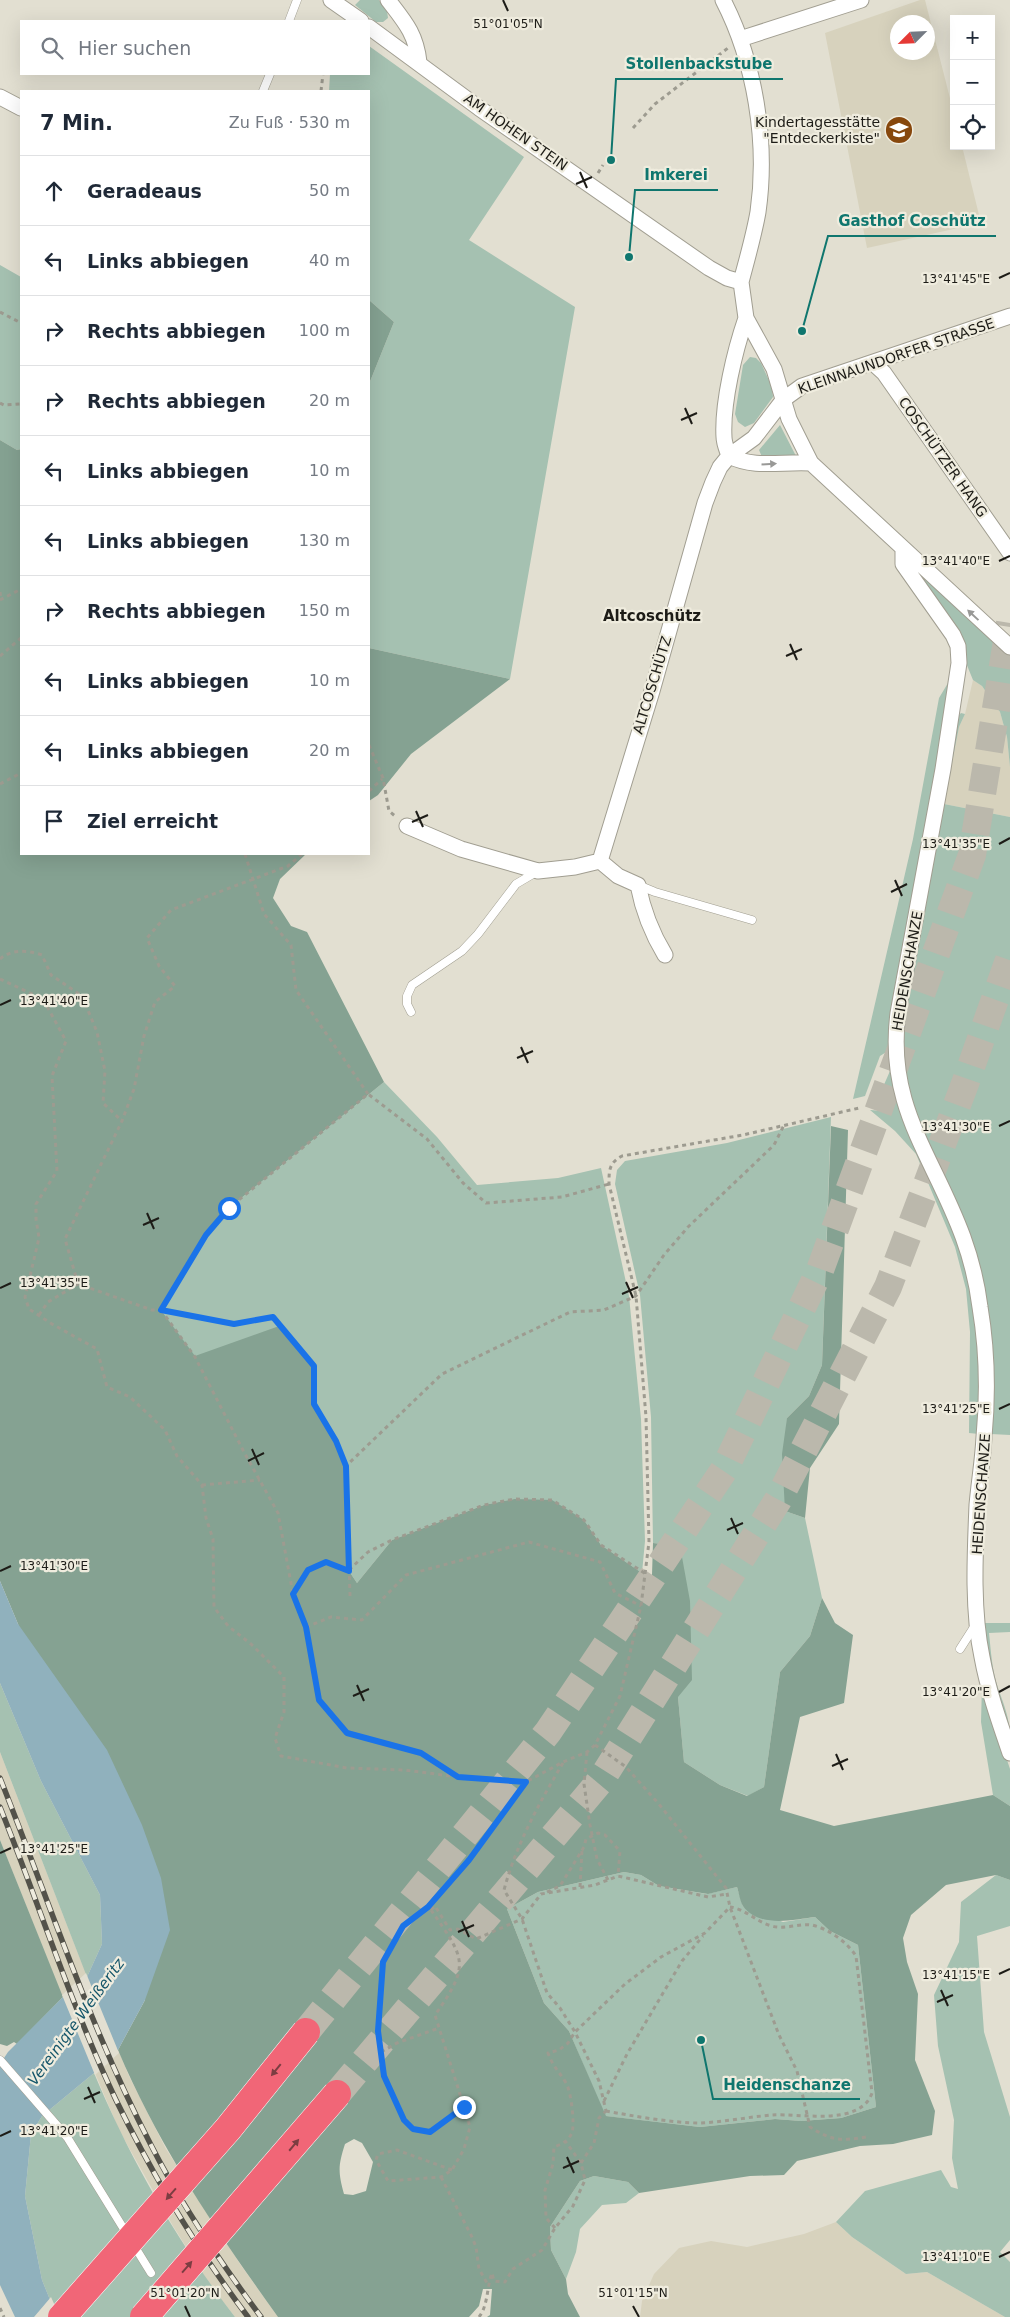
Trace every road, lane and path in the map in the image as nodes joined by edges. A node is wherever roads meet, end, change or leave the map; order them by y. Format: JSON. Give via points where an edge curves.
{"nodes":[{"id":1,"x":297,"y":0,"type":"edge"},
{"id":2,"x":330,"y":0,"type":"edge"},
{"id":3,"x":388,"y":0,"type":"edge"},
{"id":4,"x":723,"y":0,"type":"edge"},
{"id":5,"x":861,"y":0,"type":"edge"},
{"id":6,"x":289,"y":20,"type":"edge"},
{"id":7,"x":360,"y":20,"type":"edge"},
{"id":8,"x":370,"y":28,"type":"edge"},
{"id":9,"x":740,"y":39,"type":"junction"},
{"id":10,"x":419,"y":62,"type":"junction"},
{"id":11,"x":270,"y":75,"type":"edge"},
{"id":12,"x":323,"y":75,"type":"edge"},
{"id":13,"x":263,"y":90,"type":"edge"},
{"id":14,"x":321,"y":90,"type":"edge"},
{"id":15,"x":0,"y":97,"type":"edge"},
{"id":16,"x":20,"y":107,"type":"edge"},
{"id":17,"x":633,"y":128,"type":"dead end"},
{"id":18,"x":603,"y":164,"type":"dead end"},
{"id":19,"x":597,"y":173,"type":"dead end"},
{"id":20,"x":741,"y":282,"type":"junction"},
{"id":21,"x":0,"y":312,"type":"edge"},
{"id":22,"x":1010,"y":316,"type":"edge"},
{"id":23,"x":746,"y":318,"type":"junction"},
{"id":24,"x":20,"y":322,"type":"edge"},
{"id":25,"x":873,"y":363,"type":"junction"},
{"id":26,"x":784,"y":399,"type":"junction"},
{"id":27,"x":0,"y":403,"type":"edge"},
{"id":28,"x":20,"y":404,"type":"edge"},
{"id":29,"x":729,"y":456,"type":"junction"},
{"id":30,"x":811,"y":463,"type":"junction"},
{"id":31,"x":902,"y":549,"type":"junction"},
{"id":32,"x":1010,"y":553,"type":"edge"},
{"id":33,"x":20,"y":590,"type":"edge"},
{"id":34,"x":0,"y":592,"type":"edge"},
{"id":35,"x":1,"y":600,"type":"edge"},
{"id":36,"x":20,"y":639,"type":"edge"},
{"id":37,"x":1010,"y":647,"type":"edge"},
{"id":38,"x":0,"y":656,"type":"edge"},
{"id":39,"x":370,"y":747,"type":"edge"},
{"id":40,"x":20,"y":774,"type":"edge"},
{"id":41,"x":383,"y":778,"type":"junction"},
{"id":42,"x":0,"y":784,"type":"edge"},
{"id":43,"x":370,"y":790,"type":"edge"},
{"id":44,"x":389,"y":811,"type":"dead end"},
{"id":45,"x":407,"y":826,"type":"dead end"},
{"id":46,"x":245,"y":855,"type":"edge"},
{"id":47,"x":301,"y":855,"type":"edge"},
{"id":48,"x":600,"y":861,"type":"junction"},
{"id":49,"x":538,"y":872,"type":"junction"},
{"id":50,"x":253,"y":880,"type":"junction"},
{"id":51,"x":638,"y":884,"type":"junction"},
{"id":52,"x":752,"y":920,"type":"dead end"},
{"id":53,"x":665,"y":955,"type":"dead end"},
{"id":54,"x":0,"y":959,"type":"edge"},
{"id":55,"x":0,"y":979,"type":"edge"},
{"id":56,"x":411,"y":1012,"type":"dead end"},
{"id":57,"x":368,"y":1094,"type":"junction"},
{"id":58,"x":859,"y":1108,"type":"dead end"},
{"id":59,"x":122,"y":1121,"type":"junction"},
{"id":60,"x":785,"y":1124,"type":"junction"},
{"id":61,"x":609,"y":1184,"type":"junction"},
{"id":62,"x":78,"y":1284,"type":"junction"},
{"id":63,"x":636,"y":1296,"type":"junction"},
{"id":64,"x":161,"y":1310,"type":"junction"},
{"id":65,"x":38,"y":1315,"type":"junction"},
{"id":66,"x":346,"y":1466,"type":"junction"},
{"id":67,"x":260,"y":1480,"type":"junction"},
{"id":68,"x":202,"y":1485,"type":"junction"},
{"id":69,"x":349,"y":1571,"type":"junction"},
{"id":70,"x":646,"y":1574,"type":"junction"},
{"id":71,"x":293,"y":1594,"type":"junction"},
{"id":72,"x":350,"y":1596,"type":"dead end"},
{"id":73,"x":641,"y":1606,"type":"junction"},
{"id":74,"x":977,"y":1622,"type":"junction"},
{"id":75,"x":306,"y":1627,"type":"junction"},
{"id":76,"x":960,"y":1649,"type":"dead end"},
{"id":77,"x":595,"y":1745,"type":"junction"},
{"id":78,"x":587,"y":1752,"type":"junction"},
{"id":79,"x":1010,"y":1752,"type":"edge"},
{"id":80,"x":563,"y":1762,"type":"junction"},
{"id":81,"x":458,"y":1777,"type":"junction"},
{"id":82,"x":526,"y":1782,"type":"junction"},
{"id":83,"x":593,"y":1834,"type":"junction"},
{"id":84,"x":582,"y":1849,"type":"junction"},
{"id":85,"x":618,"y":1876,"type":"junction"},
{"id":86,"x":608,"y":1880,"type":"junction"},
{"id":87,"x":580,"y":1888,"type":"junction"},
{"id":88,"x":542,"y":1894,"type":"junction"},
{"id":89,"x":727,"y":1894,"type":"junction"},
{"id":90,"x":730,"y":1906,"type":"junction"},
{"id":91,"x":429,"y":1908,"type":"junction"},
{"id":92,"x":522,"y":1919,"type":"junction"},
{"id":93,"x":705,"y":1933,"type":"junction"},
{"id":94,"x":439,"y":2028,"type":"junction"},
{"id":95,"x":306,"y":2032,"type":"tunnel mouth"},
{"id":96,"x":575,"y":2032,"type":"junction"},
{"id":97,"x":381,"y":2052,"type":"junction"},
{"id":98,"x":0,"y":2060,"type":"edge"},
{"id":99,"x":338,"y":2094,"type":"tunnel mouth"},
{"id":100,"x":604,"y":2102,"type":"junction"},
{"id":101,"x":464,"y":2107,"type":"junction"},
{"id":102,"x":606,"y":2111,"type":"junction"},
{"id":103,"x":807,"y":2118,"type":"junction"},
{"id":104,"x":866,"y":2137,"type":"dead end"},
{"id":105,"x":566,"y":2142,"type":"junction"},
{"id":106,"x":582,"y":2163,"type":"junction"},
{"id":107,"x":452,"y":2170,"type":"junction"},
{"id":108,"x":441,"y":2178,"type":"junction"},
{"id":109,"x":556,"y":2228,"type":"junction"},
{"id":110,"x":150,"y":2273,"type":"dead end"},
{"id":111,"x":488,"y":2284,"type":"junction"},
{"id":112,"x":0,"y":2308,"type":"edge"},
{"id":113,"x":4,"y":2317,"type":"edge"},
{"id":114,"x":62,"y":2317,"type":"edge"},
{"id":115,"x":144,"y":2317,"type":"edge"},
{"id":116,"x":479,"y":2317,"type":"edge"}],
"edges":[{"from":1,"to":6,"type":"lane"},
{"from":2,"to":7,"type":"street"},
{"from":3,"to":10,"type":"street","via":[[409,27],[417,45]]},
{"from":4,"to":9,"type":"street"},
{"from":5,"to":9,"type":"street"},
{"from":8,"to":10,"type":"street","name":"AM HOHEN STEIN"},
{"from":9,"to":17,"type":"path","via":[[655,104]]},
{"from":9,"to":20,"type":"street","via":[[751,78],[761,154],[758,212]]},
{"from":10,"to":20,"type":"street","name":"AM HOHEN STEIN","via":[[479,108],[709,268]]},
{"from":11,"to":13,"type":"lane"},
{"from":12,"to":14,"type":"path"},
{"from":15,"to":16,"type":"street"},
{"from":18,"to":19,"type":"path"},
{"from":20,"to":23,"type":"street"},
{"from":21,"to":24,"type":"path"},
{"from":22,"to":25,"type":"street","name":"KLEINNAUNDORFER STRASSE"},
{"from":23,"to":26,"type":"street","via":[[774,369]]},
{"from":23,"to":29,"type":"street","via":[[739,337],[724,417],[724,439]]},
{"from":25,"to":26,"type":"street","name":"KLEINNAUNDORFER STRASSE","via":[[802,386]]},
{"from":25,"to":32,"type":"street","name":"COSCHÜTZER HANG"},
{"from":26,"to":29,"type":"street","name":"ALTCOSCHÜTZ","via":[[754,438]]},
{"from":26,"to":30,"type":"street","via":[[789,420]]},
{"from":27,"to":28,"type":"path"},
{"from":29,"to":30,"type":"street","one_way":true,"via":[[758,465]]},
{"from":29,"to":48,"type":"street","name":"ALTCOSCHÜTZ","via":[[720,467],[705,503]]},
{"from":30,"to":31,"type":"street"},
{"from":37,"to":31,"type":"street","one_way":true},
{"from":31,"to":74,"type":"street","name":"HEIDENSCHANZE","via":[[903,564],[958,646],[959,663],[900,1005],[896,1054],[908,1116],[963,1236],[980,1307],[986,1410],[978,1503]]},
{"from":33,"to":35,"type":"path"},
{"from":34,"to":35,"type":"path"},
{"from":36,"to":38,"type":"path"},
{"from":39,"to":41,"type":"path"},
{"from":40,"to":42,"type":"path"},
{"from":41,"to":43,"type":"path"},
{"from":41,"to":44,"type":"path"},
{"from":45,"to":49,"type":"street","via":[[461,849]]},
{"from":46,"to":50,"type":"path"},
{"from":47,"to":50,"type":"path","via":[[288,866]]},
{"from":48,"to":49,"type":"street"},
{"from":48,"to":51,"type":"street","via":[[618,876]]},
{"from":49,"to":56,"type":"lane","via":[[516,884],[462,951],[412,984],[406,1004]]},
{"from":50,"to":57,"type":"path","via":[[264,914],[291,945],[296,990]]},
{"from":50,"to":59,"type":"path","via":[[171,910],[147,938],[159,966],[175,986],[155,1002],[144,1036],[134,1088]]},
{"from":51,"to":52,"type":"lane","via":[[655,892]]},
{"from":51,"to":53,"type":"street","via":[[643,911]]},
{"from":54,"to":59,"type":"path","via":[[8,952],[31,951],[42,955],[51,975],[82,996],[97,1032],[105,1072],[103,1102]]},
{"from":55,"to":65,"type":"path","via":[[43,1000],[66,1040],[52,1076],[57,1171],[36,1204],[40,1238],[25,1297],[29,1308]]},
{"from":57,"to":61,"type":"path","via":[[427,1139],[463,1183],[486,1203],[562,1197]]},
{"from":57,"to":64,"type":"path","via":[[229,1208],[206,1235]]},
{"from":58,"to":60,"type":"path"},
{"from":59,"to":62,"type":"path","via":[[65,1239]]},
{"from":60,"to":61,"type":"path","via":[[743,1135],[622,1156],[609,1168]]},
{"from":60,"to":63,"type":"path","via":[[774,1145],[688,1227]]},
{"from":61,"to":63,"type":"path"},
{"from":62,"to":64,"type":"path","via":[[152,1310]]},
{"from":62,"to":65,"type":"path","via":[[48,1302]]},
{"from":63,"to":66,"type":"path","via":[[604,1310],[570,1312],[442,1374]]},
{"from":63,"to":70,"type":"path","via":[[646,1426],[650,1542]]},
{"from":64,"to":66,"type":"path","via":[[234,1324],[273,1317],[314,1366],[314,1404],[336,1441]]},
{"from":64,"to":67,"type":"path","via":[[194,1356]]},
{"from":65,"to":68,"type":"path","via":[[97,1349],[107,1387],[130,1397],[165,1430],[177,1456]]},
{"from":66,"to":69,"type":"path"},
{"from":67,"to":68,"type":"path"},
{"from":67,"to":71,"type":"path","via":[[278,1513]]},
{"from":68,"to":81,"type":"path","via":[[206,1518],[213,1540],[214,1607],[228,1626],[284,1677],[284,1712],[275,1738],[281,1756],[347,1768],[405,1770]]},
{"from":69,"to":70,"type":"path","via":[[368,1552],[392,1540],[484,1505],[514,1499],[552,1500],[584,1520],[601,1545]]},
{"from":69,"to":71,"type":"path","via":[[326,1562],[308,1570]]},
{"from":69,"to":72,"type":"path"},
{"from":70,"to":73,"type":"path"},
{"from":71,"to":75,"type":"path"},
{"from":73,"to":75,"type":"path","via":[[614,1593],[600,1562],[529,1542],[406,1575],[362,1620],[331,1617]]},
{"from":73,"to":77,"type":"path","via":[[620,1696]]},
{"from":74,"to":76,"type":"lane"},
{"from":74,"to":79,"type":"street","name":"HEIDENSCHANZE","via":[[988,1684]]},
{"from":75,"to":81,"type":"path","via":[[319,1700],[347,1733],[421,1753]]},
{"from":77,"to":78,"type":"path"},
{"from":77,"to":89,"type":"path","via":[[626,1767],[726,1888]]},
{"from":78,"to":80,"type":"path"},
{"from":78,"to":83,"type":"path","via":[[584,1784]]},
{"from":80,"to":82,"type":"path"},
{"from":80,"to":92,"type":"path","via":[[542,1798],[512,1863],[504,1890]]},
{"from":81,"to":82,"type":"path"},
{"from":82,"to":91,"type":"path"},
{"from":83,"to":84,"type":"path","via":[[586,1839]]},
{"from":83,"to":85,"type":"path","via":[[605,1835],[620,1852]]},
{"from":83,"to":86,"type":"path","via":[[597,1859]]},
{"from":84,"to":87,"type":"path"},
{"from":84,"to":88,"type":"path","via":[[560,1886]]},
{"from":85,"to":86,"type":"path"},
{"from":85,"to":89,"type":"path","via":[[708,1897]]},
{"from":86,"to":87,"type":"path"},
{"from":87,"to":88,"type":"path"},
{"from":88,"to":92,"type":"path"},
{"from":89,"to":90,"type":"path"},
{"from":90,"to":93,"type":"path"},
{"from":90,"to":103,"type":"path","via":[[779,2035],[797,2072]]},
{"from":90,"to":103,"type":"path","via":[[776,1927],[812,1926],[836,1937],[856,1956],[872,2093],[863,2108]]},
{"from":91,"to":92,"type":"path","via":[[434,1906],[450,1930],[458,1929],[476,1939]]},
{"from":91,"to":94,"type":"path","via":[[459,1955],[459,1976],[435,2015]]},
{"from":91,"to":97,"type":"path","via":[[403,1926],[383,1962],[378,2031]]},
{"from":92,"to":96,"type":"path","via":[[547,1993]]},
{"from":93,"to":96,"type":"path","via":[[661,1957],[625,1984]]},
{"from":93,"to":100,"type":"path","via":[[682,1961],[627,2054]]},
{"from":94,"to":97,"type":"path"},
{"from":94,"to":101,"type":"path"},
{"from":95,"to":114,"type":"highway","one_way":true,"bridge":true,"via":[[228,2129]]},
{"from":96,"to":100,"type":"path","via":[[599,2081]]},
{"from":96,"to":105,"type":"path","via":[[559,2050],[548,2052],[554,2068],[567,2084],[572,2131]]},
{"from":97,"to":101,"type":"path","via":[[384,2076],[404,2120],[413,2129],[430,2132]]},
{"from":98,"to":110,"type":"lane","via":[[67,2137]]},
{"from":115,"to":99,"type":"highway","one_way":true,"bridge":true},
{"from":100,"to":102,"type":"path"},
{"from":101,"to":107,"type":"path","via":[[470,2126],[464,2149]]},
{"from":102,"to":103,"type":"path","via":[[699,2123],[774,2115]]},
{"from":102,"to":106,"type":"path","via":[[599,2118],[594,2143]]},
{"from":103,"to":104,"type":"path","via":[[810,2127],[824,2136],[842,2141]]},
{"from":105,"to":106,"type":"path"},
{"from":105,"to":109,"type":"path","via":[[554,2147],[553,2164],[545,2190],[546,2218]]},
{"from":106,"to":109,"type":"path","via":[[585,2180],[573,2206]]},
{"from":107,"to":108,"type":"path"},
{"from":107,"to":108,"type":"path","via":[[397,2150],[378,2154],[376,2160],[388,2181]]},
{"from":108,"to":111,"type":"path","via":[[472,2237],[479,2269]]},
{"from":109,"to":111,"type":"path","via":[[542,2250],[513,2269],[505,2282],[494,2282],[492,2273]]},
{"from":111,"to":116,"type":"path","via":[[484,2312]]},
{"from":112,"to":113,"type":"path"}]}
